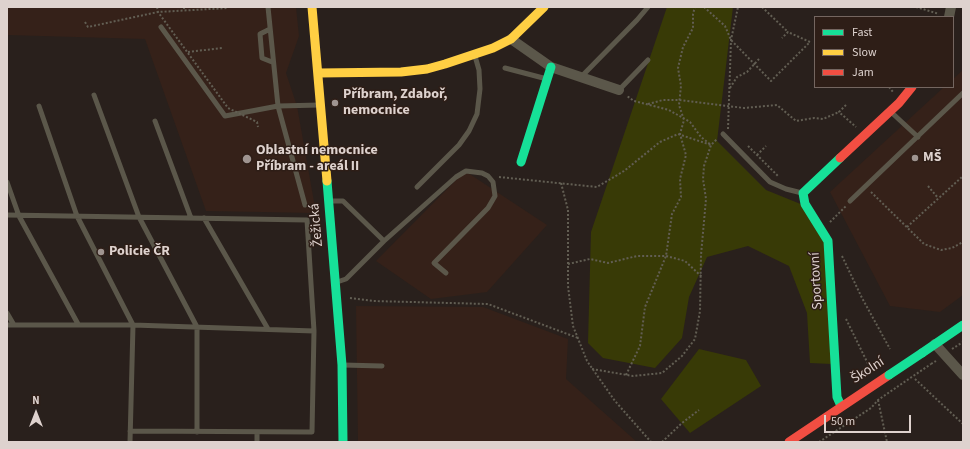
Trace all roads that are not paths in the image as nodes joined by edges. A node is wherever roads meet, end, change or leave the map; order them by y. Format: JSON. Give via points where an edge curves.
{"nodes":[{"id":1,"x":268,"y":7,"type":"edge"},
{"id":2,"x":312,"y":7,"type":"edge"},
{"id":3,"x":544,"y":7,"type":"edge"},
{"id":4,"x":648,"y":7,"type":"edge"},
{"id":5,"x":951,"y":7,"type":"edge"},
{"id":6,"x":945,"y":16,"type":"edge"},
{"id":7,"x":161,"y":27,"type":"dead end"},
{"id":8,"x":270,"y":29,"type":"junction"},
{"id":9,"x":510,"y":39,"type":"junction"},
{"id":10,"x":474,"y":55,"type":"junction"},
{"id":11,"x":648,"y":60,"type":"dead end"},
{"id":12,"x":272,"y":62,"type":"junction"},
{"id":13,"x":552,"y":67,"type":"junction"},
{"id":14,"x":506,"y":68,"type":"dead end"},
{"id":15,"x":319,"y":73,"type":"junction"},
{"id":16,"x":581,"y":77,"type":"junction"},
{"id":17,"x":548,"y":79,"type":"junction"},
{"id":18,"x":911,"y":88,"type":"edge"},
{"id":19,"x":619,"y":90,"type":"joint"},
{"id":20,"x":963,"y":93,"type":"edge"},
{"id":21,"x":94,"y":96,"type":"dead end"},
{"id":22,"x":321,"y":105,"type":"junction"},
{"id":23,"x":39,"y":106,"type":"dead end"},
{"id":24,"x":278,"y":106,"type":"junction"},
{"id":25,"x":890,"y":111,"type":"junction"},
{"id":26,"x":155,"y":121,"type":"dead end"},
{"id":27,"x":722,"y":134,"type":"road end"},
{"id":28,"x":918,"y":137,"type":"junction"},
{"id":29,"x":521,"y":162,"type":"dead end"},
{"id":30,"x":7,"y":182,"type":"edge"},
{"id":31,"x":417,"y":187,"type":"dead end"},
{"id":32,"x":803,"y":193,"type":"junction"},
{"id":33,"x":330,"y":201,"type":"junction"},
{"id":34,"x":850,"y":201,"type":"road end"},
{"id":35,"x":305,"y":205,"type":"dead end"},
{"id":36,"x":7,"y":216,"type":"edge"},
{"id":37,"x":19,"y":216,"type":"junction"},
{"id":38,"x":77,"y":216,"type":"junction"},
{"id":39,"x":139,"y":218,"type":"junction"},
{"id":40,"x":192,"y":218,"type":"junction"},
{"id":41,"x":204,"y":218,"type":"junction"},
{"id":42,"x":384,"y":241,"type":"junction"},
{"id":43,"x":446,"y":274,"type":"dead end"},
{"id":44,"x":336,"y":282,"type":"junction"},
{"id":45,"x":7,"y":313,"type":"edge"},
{"id":46,"x":78,"y":324,"type":"junction"},
{"id":47,"x":7,"y":325,"type":"edge"},
{"id":48,"x":14,"y":325,"type":"junction"},
{"id":49,"x":134,"y":325,"type":"junction"},
{"id":50,"x":963,"y":325,"type":"edge"},
{"id":51,"x":197,"y":327,"type":"junction"},
{"id":52,"x":268,"y":329,"type":"junction"},
{"id":53,"x":314,"y":331,"type":"junction"},
{"id":54,"x":935,"y":344,"type":"junction"},
{"id":55,"x":342,"y":365,"type":"junction"},
{"id":56,"x":382,"y":366,"type":"dead end"},
{"id":57,"x":963,"y":374,"type":"edge"},
{"id":58,"x":841,"y":406,"type":"junction"},
{"id":59,"x":130,"y":431,"type":"junction"},
{"id":60,"x":197,"y":432,"type":"junction"},
{"id":61,"x":257,"y":432,"type":"junction"},
{"id":62,"x":130,"y":442,"type":"edge"},
{"id":63,"x":257,"y":442,"type":"edge"},
{"id":64,"x":343,"y":442,"type":"edge"},
{"id":65,"x":789,"y":442,"type":"edge"}],
"edges":[{"from":1,"to":8,"type":"lane","name":"Žežická"},
{"from":2,"to":15,"type":"street","name":"Žežická"},
{"from":3,"to":9,"type":"street"},
{"from":4,"to":16,"type":"lane"},
{"from":5,"to":6,"type":"street"},
{"from":7,"to":24,"type":"lane","via":[[225,116]]},
{"from":8,"to":12,"type":"lane","name":"Žežická"},
{"from":8,"to":12,"type":"lane","via":[[260,34],[262,58]]},
{"from":9,"to":10,"type":"street"},
{"from":9,"to":13,"type":"street"},
{"from":10,"to":15,"type":"street","via":[[427,69],[401,72]]},
{"from":10,"to":31,"type":"lane","via":[[479,70],[480,89],[469,131],[459,145]]},
{"from":11,"to":19,"type":"lane"},
{"from":12,"to":24,"type":"lane","name":"Žežická"},
{"from":13,"to":16,"type":"street"},
{"from":13,"to":17,"type":"street"},
{"from":14,"to":17,"type":"lane"},
{"from":15,"to":22,"type":"street","name":"Žežická"},
{"from":16,"to":19,"type":"street"},
{"from":17,"to":29,"type":"street"},
{"from":18,"to":25,"type":"street"},
{"from":20,"to":28,"type":"lane"},
{"from":21,"to":39,"type":"lane"},
{"from":22,"to":24,"type":"lane"},
{"from":22,"to":33,"type":"street","name":"Žežická"},
{"from":23,"to":38,"type":"lane"},
{"from":24,"to":35,"type":"lane","name":"Žežická"},
{"from":25,"to":28,"type":"lane"},
{"from":25,"to":32,"type":"street"},
{"from":26,"to":40,"type":"lane"},
{"from":27,"to":32,"type":"lane","via":[[770,182]]},
{"from":28,"to":34,"type":"lane"},
{"from":30,"to":37,"type":"lane"},
{"from":32,"to":58,"type":"street","name":"Sportovní","via":[[805,204],[828,241],[837,397]]},
{"from":33,"to":42,"type":"lane","via":[[343,202]]},
{"from":33,"to":44,"type":"street","name":"Žežická"},
{"from":36,"to":37,"type":"lane"},
{"from":37,"to":38,"type":"lane"},
{"from":37,"to":46,"type":"lane"},
{"from":38,"to":39,"type":"lane"},
{"from":38,"to":49,"type":"lane"},
{"from":39,"to":40,"type":"lane"},
{"from":39,"to":51,"type":"lane"},
{"from":40,"to":41,"type":"lane"},
{"from":41,"to":52,"type":"lane"},
{"from":41,"to":53,"type":"lane","via":[[307,220]]},
{"from":42,"to":43,"type":"lane","via":[[461,173],[475,172],[488,176],[495,188],[496,196],[493,202],[434,263]]},
{"from":42,"to":44,"type":"lane","via":[[346,279]]},
{"from":44,"to":55,"type":"street","name":"Žežická"},
{"from":45,"to":48,"type":"lane"},
{"from":46,"to":48,"type":"lane"},
{"from":46,"to":49,"type":"lane"},
{"from":47,"to":48,"type":"lane"},
{"from":49,"to":51,"type":"lane"},
{"from":49,"to":59,"type":"lane"},
{"from":50,"to":54,"type":"street","name":"Školní"},
{"from":51,"to":52,"type":"lane"},
{"from":51,"to":60,"type":"lane"},
{"from":52,"to":53,"type":"lane"},
{"from":53,"to":61,"type":"lane","via":[[312,432]]},
{"from":54,"to":57,"type":"street"},
{"from":54,"to":58,"type":"street","name":"Školní","bridge":true},
{"from":55,"to":56,"type":"lane"},
{"from":55,"to":64,"type":"street","name":"Žežická"},
{"from":58,"to":65,"type":"street","name":"Školní"},
{"from":59,"to":60,"type":"lane"},
{"from":59,"to":62,"type":"lane"},
{"from":60,"to":61,"type":"lane"},
{"from":61,"to":63,"type":"lane"}]}
